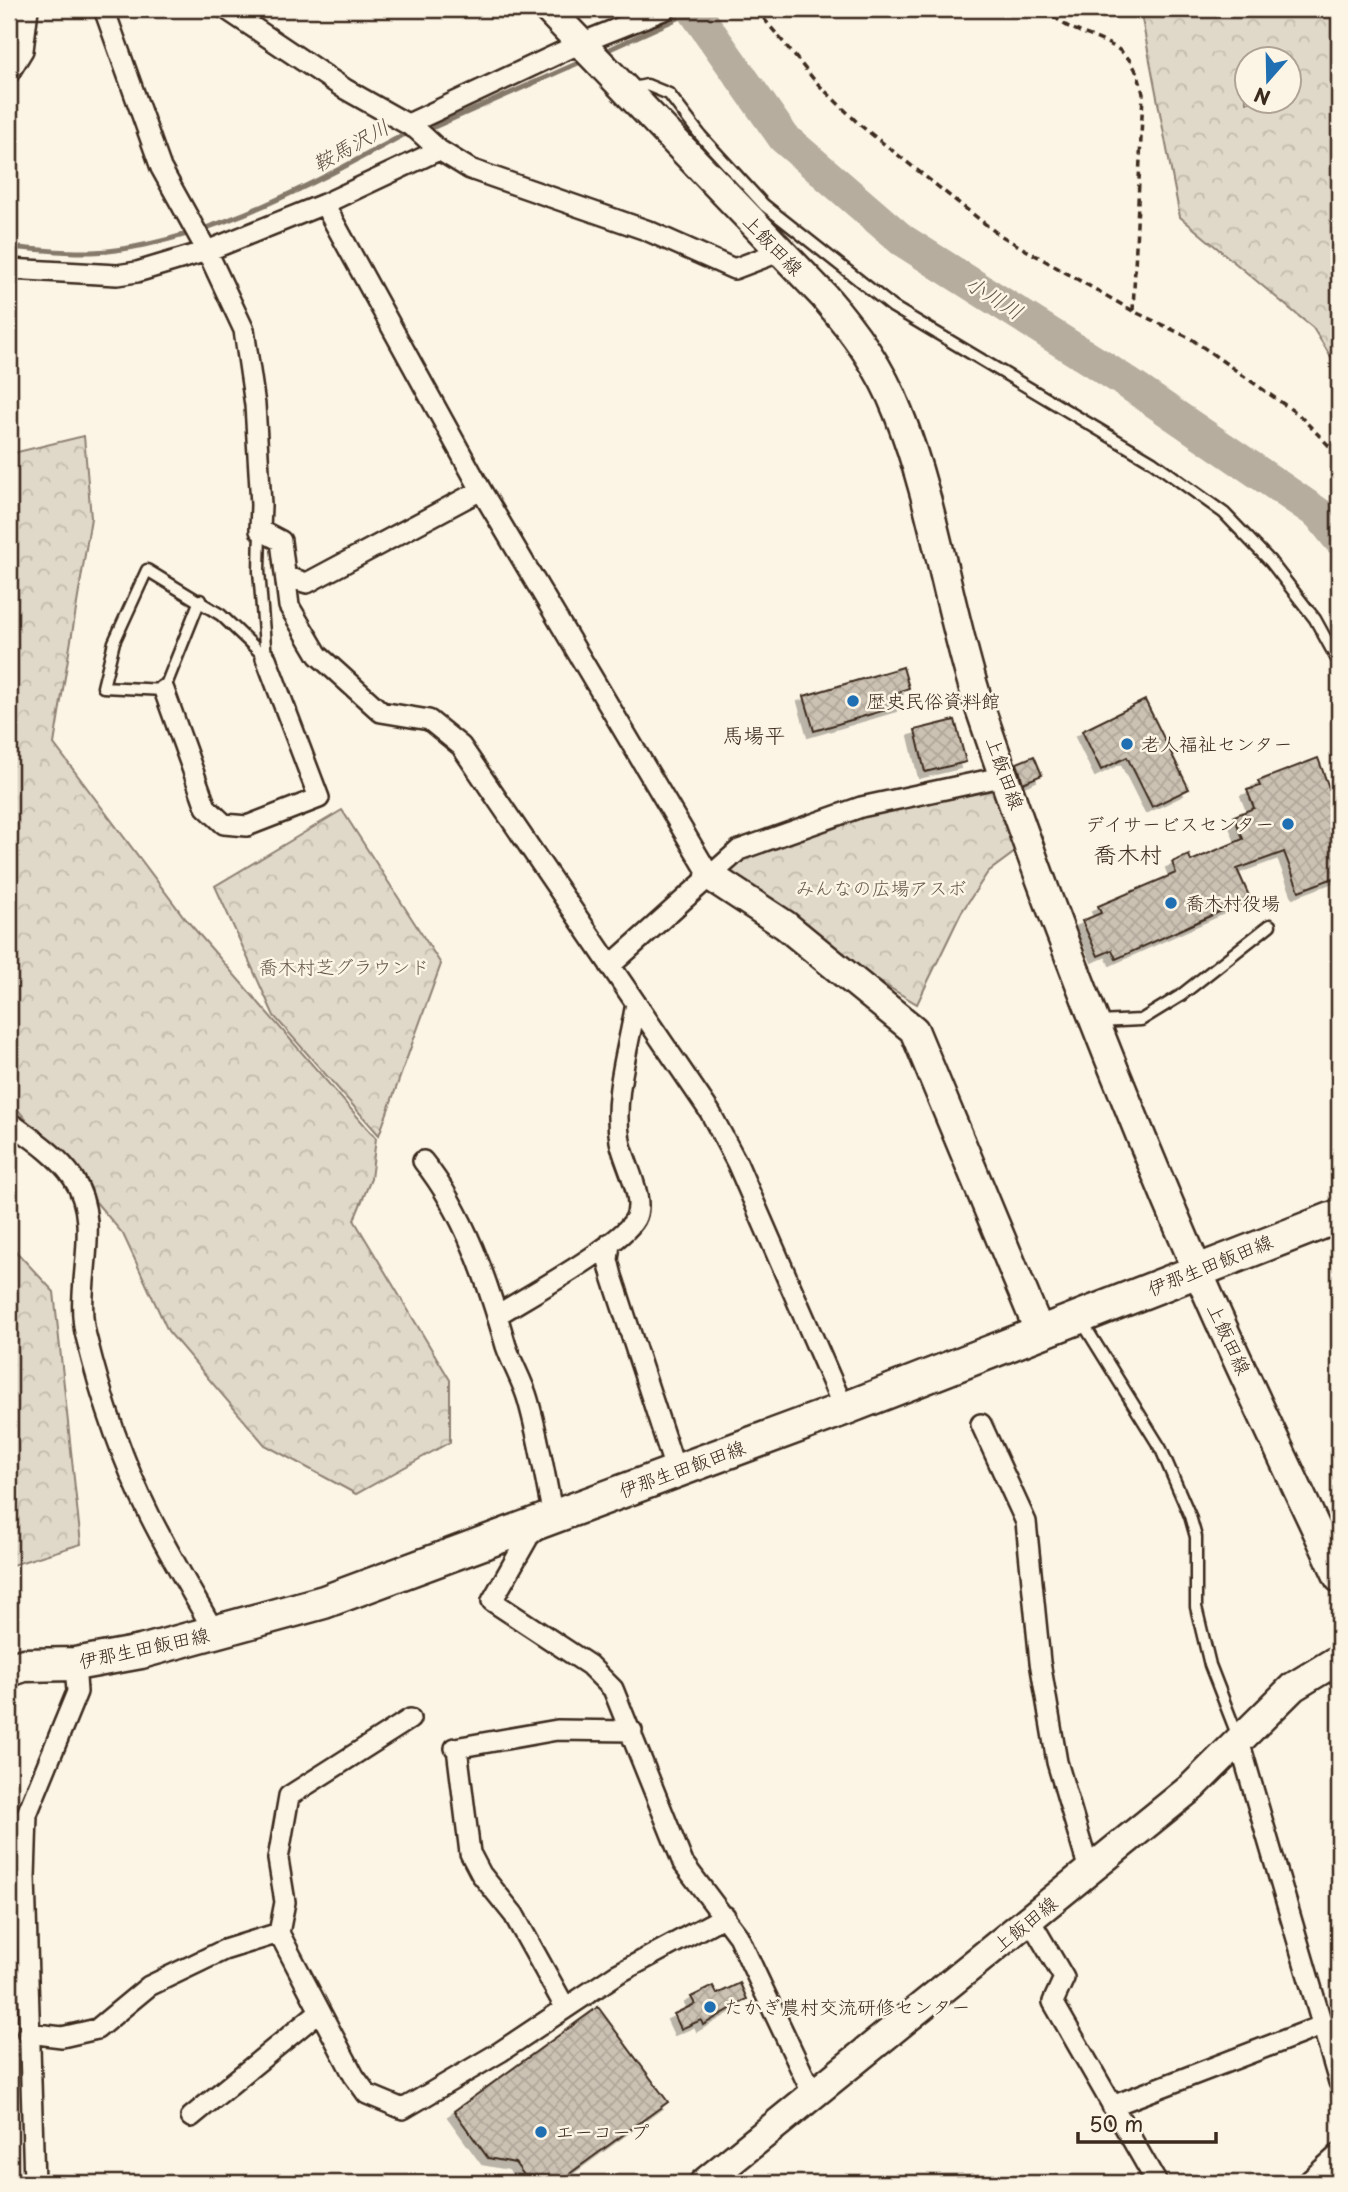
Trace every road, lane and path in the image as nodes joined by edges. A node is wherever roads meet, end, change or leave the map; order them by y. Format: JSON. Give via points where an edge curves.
{"nodes":[{"id":1,"x":28,"y":9,"type":"edge"},
{"id":2,"x":104,"y":9,"type":"edge"},
{"id":3,"x":226,"y":9,"type":"edge"},
{"id":4,"x":548,"y":9,"type":"edge"},
{"id":5,"x":666,"y":9,"type":"edge"},
{"id":6,"x":757,"y":9,"type":"edge"},
{"id":7,"x":1044,"y":9,"type":"edge"},
{"id":8,"x":583,"y":46,"type":"junction"},
{"id":9,"x":9,"y":73,"type":"edge"},
{"id":10,"x":618,"y":85,"type":"junction"},
{"id":11,"x":408,"y":124,"type":"junction"},
{"id":12,"x":439,"y":150,"type":"junction"},
{"id":13,"x":324,"y":204,"type":"junction"},
{"id":14,"x":205,"y":247,"type":"junction"},
{"id":15,"x":779,"y":252,"type":"junction"},
{"id":16,"x":9,"y":270,"type":"edge"},
{"id":17,"x":1133,"y":311,"type":"junction"},
{"id":18,"x":1339,"y":456,"type":"edge"},
{"id":19,"x":481,"y":490,"type":"junction"},
{"id":20,"x":260,"y":530,"type":"junction"},
{"id":21,"x":287,"y":577,"type":"junction"},
{"id":22,"x":200,"y":600,"type":"junction"},
{"id":23,"x":266,"y":658,"type":"junction"},
{"id":24,"x":1339,"y":663,"type":"edge"},
{"id":25,"x":164,"y":690,"type":"junction"},
{"id":26,"x":1006,"y":776,"type":"junction"},
{"id":27,"x":710,"y":876,"type":"junction"},
{"id":28,"x":1270,"y":925,"type":"dead end"},
{"id":29,"x":610,"y":966,"type":"junction"},
{"id":30,"x":636,"y":1003,"type":"junction"},
{"id":31,"x":1094,"y":1023,"type":"junction"},
{"id":32,"x":9,"y":1122,"type":"edge"},
{"id":33,"x":423,"y":1161,"type":"dead end"},
{"id":34,"x":1339,"y":1216,"type":"edge"},
{"id":35,"x":610,"y":1243,"type":"junction"},
{"id":36,"x":1197,"y":1270,"type":"junction"},
{"id":37,"x":499,"y":1314,"type":"junction"},
{"id":38,"x":1080,"y":1318,"type":"junction"},
{"id":39,"x":1040,"y":1333,"type":"junction"},
{"id":40,"x":844,"y":1409,"type":"junction"},
{"id":41,"x":981,"y":1424,"type":"dead end"},
{"id":42,"x":676,"y":1472,"type":"junction"},
{"id":43,"x":553,"y":1516,"type":"junction"},
{"id":44,"x":1339,"y":1578,"type":"edge"},
{"id":45,"x":215,"y":1633,"type":"junction"},
{"id":46,"x":1339,"y":1659,"type":"edge"},
{"id":47,"x":75,"y":1664,"type":"junction"},
{"id":48,"x":9,"y":1670,"type":"edge"},
{"id":49,"x":410,"y":1719,"type":"dead end"},
{"id":50,"x":632,"y":1731,"type":"junction"},
{"id":51,"x":1239,"y":1741,"type":"junction"},
{"id":52,"x":1089,"y":1870,"type":"junction"},
{"id":53,"x":724,"y":1916,"type":"junction"},
{"id":54,"x":1030,"y":1920,"type":"junction"},
{"id":55,"x":279,"y":1933,"type":"junction"},
{"id":56,"x":18,"y":1941,"type":"edge"},
{"id":57,"x":565,"y":2007,"type":"junction"},
{"id":58,"x":320,"y":2011,"type":"junction"},
{"id":59,"x":1321,"y":2026,"type":"junction"},
{"id":60,"x":28,"y":2033,"type":"junction"},
{"id":61,"x":1339,"y":2082,"type":"edge"},
{"id":62,"x":813,"y":2095,"type":"junction"},
{"id":63,"x":1112,"y":2106,"type":"junction"},
{"id":64,"x":191,"y":2117,"type":"dead end"},
{"id":65,"x":1339,"y":2154,"type":"edge"},
{"id":66,"x":720,"y":2178,"type":"edge"},
{"id":67,"x":34,"y":2183,"type":"edge"},
{"id":68,"x":1157,"y":2183,"type":"edge"},
{"id":69,"x":1307,"y":2183,"type":"edge"}],
"edges":[{"from":1,"to":9,"type":"street","via":[[23,50]]},
{"from":2,"to":14,"type":"street","via":[[161,168]]},
{"from":3,"to":11,"type":"street","via":[[345,89]]},
{"from":4,"to":8,"type":"main road","name":"上飯田線"},
{"from":5,"to":8,"type":"street"},
{"from":6,"to":17,"type":"path","via":[[816,82],[860,125],[938,188],[998,234]]},
{"from":7,"to":17,"type":"path","via":[[1068,27],[1114,44],[1139,73],[1143,94]]},
{"from":8,"to":10,"type":"main road","name":"上飯田線"},
{"from":8,"to":11,"type":"street"},
{"from":10,"to":15,"type":"main road","name":"上飯田線"},
{"from":10,"to":24,"type":"lane","via":[[647,85],[669,94],[764,205],[893,307],[1153,462],[1224,513],[1270,561],[1315,619]]},
{"from":11,"to":12,"type":"street"},
{"from":12,"to":13,"type":"street"},
{"from":12,"to":15,"type":"street","via":[[470,169],[646,230],[734,269]]},
{"from":13,"to":14,"type":"street"},
{"from":13,"to":19,"type":"street"},
{"from":14,"to":16,"type":"street","via":[[117,275]]},
{"from":14,"to":20,"type":"street","via":[[244,330],[255,405]]},
{"from":15,"to":26,"type":"main road","name":"上飯田線","via":[[855,332],[898,410],[952,614]]},
{"from":17,"to":18,"type":"path","via":[[1190,338],[1288,407]]},
{"from":19,"to":21,"type":"street","via":[[307,583]]},
{"from":19,"to":27,"type":"street"},
{"from":20,"to":21,"type":"street","via":[[281,541]]},
{"from":20,"to":23,"type":"lane"},
{"from":21,"to":29,"type":"street","via":[[289,606],[318,655],[381,712],[429,720],[461,746]]},
{"from":22,"to":23,"type":"lane"},
{"from":22,"to":25,"type":"lane"},
{"from":22,"to":25,"type":"lane","via":[[147,570],[114,642],[103,687]]},
{"from":23,"to":25,"type":"street","via":[[319,798],[247,826],[224,824],[206,807]]},
{"from":26,"to":27,"type":"street","via":[[861,807],[794,828],[739,850]]},
{"from":26,"to":31,"type":"main road","name":"上飯田線"},
{"from":27,"to":29,"type":"street"},
{"from":27,"to":39,"type":"main road","via":[[785,925],[914,1030]]},
{"from":28,"to":31,"type":"lane","via":[[1180,996],[1141,1020]]},
{"from":29,"to":30,"type":"street"},
{"from":30,"to":35,"type":"street","via":[[617,1118],[638,1204],[635,1219]]},
{"from":30,"to":40,"type":"street","via":[[710,1112],[737,1163]]},
{"from":31,"to":36,"type":"main road","name":"上飯田線"},
{"from":32,"to":45,"type":"street","via":[[48,1152],[73,1178],[80,1195],[87,1242],[85,1332],[111,1419],[150,1516]]},
{"from":33,"to":37,"type":"street","via":[[440,1182]]},
{"from":34,"to":36,"type":"main road","name":"伊那生田飯田線"},
{"from":35,"to":37,"type":"street"},
{"from":35,"to":42,"type":"street","via":[[612,1276]]},
{"from":36,"to":38,"type":"main road","name":"伊那生田飯田線"},
{"from":36,"to":44,"type":"main road","name":"上飯田線"},
{"from":37,"to":43,"type":"street","via":[[528,1399]]},
{"from":38,"to":39,"type":"main road","name":"伊那生田飯田線"},
{"from":38,"to":51,"type":"lane","via":[[1161,1449],[1190,1516],[1196,1537],[1196,1606],[1210,1665]]},
{"from":39,"to":40,"type":"main road","name":"伊那生田飯田線"},
{"from":40,"to":42,"type":"main road","name":"伊那生田飯田線"},
{"from":41,"to":52,"type":"street","via":[[1026,1522],[1040,1662],[1057,1762]]},
{"from":42,"to":43,"type":"main road","name":"伊那生田飯田線"},
{"from":43,"to":45,"type":"main road","name":"伊那生田飯田線","via":[[324,1602]]},
{"from":43,"to":50,"type":"street","via":[[529,1536],[492,1601],[604,1677]]},
{"from":45,"to":47,"type":"main road","name":"伊那生田飯田線"},
{"from":46,"to":51,"type":"main road","name":"上飯田線","via":[[1293,1687]]},
{"from":47,"to":48,"type":"main road","name":"伊那生田飯田線","via":[[24,1665]]},
{"from":47,"to":56,"type":"street","via":[[77,1692],[27,1814]]},
{"from":49,"to":55,"type":"street","via":[[289,1796],[278,1859],[285,1902]]},
{"from":50,"to":53,"type":"street","via":[[683,1863]]},
{"from":50,"to":57,"type":"street","via":[[557,1730],[456,1748],[471,1853],[481,1874],[514,1915]]},
{"from":51,"to":52,"type":"main road","name":"上飯田線","via":[[1192,1787]]},
{"from":51,"to":59,"type":"street"},
{"from":52,"to":54,"type":"main road","name":"上飯田線"},
{"from":53,"to":57,"type":"street"},
{"from":53,"to":62,"type":"street","via":[[738,1936]]},
{"from":54,"to":62,"type":"main road","name":"上飯田線"},
{"from":54,"to":63,"type":"street","via":[[1064,1978],[1053,2002]]},
{"from":55,"to":58,"type":"street"},
{"from":55,"to":60,"type":"street","via":[[224,1951],[149,1986],[97,2029],[62,2037]]},
{"from":56,"to":60,"type":"street"},
{"from":57,"to":58,"type":"street","via":[[403,2109],[367,2094]]},
{"from":58,"to":64,"type":"street"},
{"from":59,"to":61,"type":"street"},
{"from":59,"to":63,"type":"street"},
{"from":60,"to":67,"type":"street"},
{"from":62,"to":66,"type":"main road","name":"上飯田線"},
{"from":63,"to":68,"type":"street"},
{"from":65,"to":69,"type":"street"}]}
